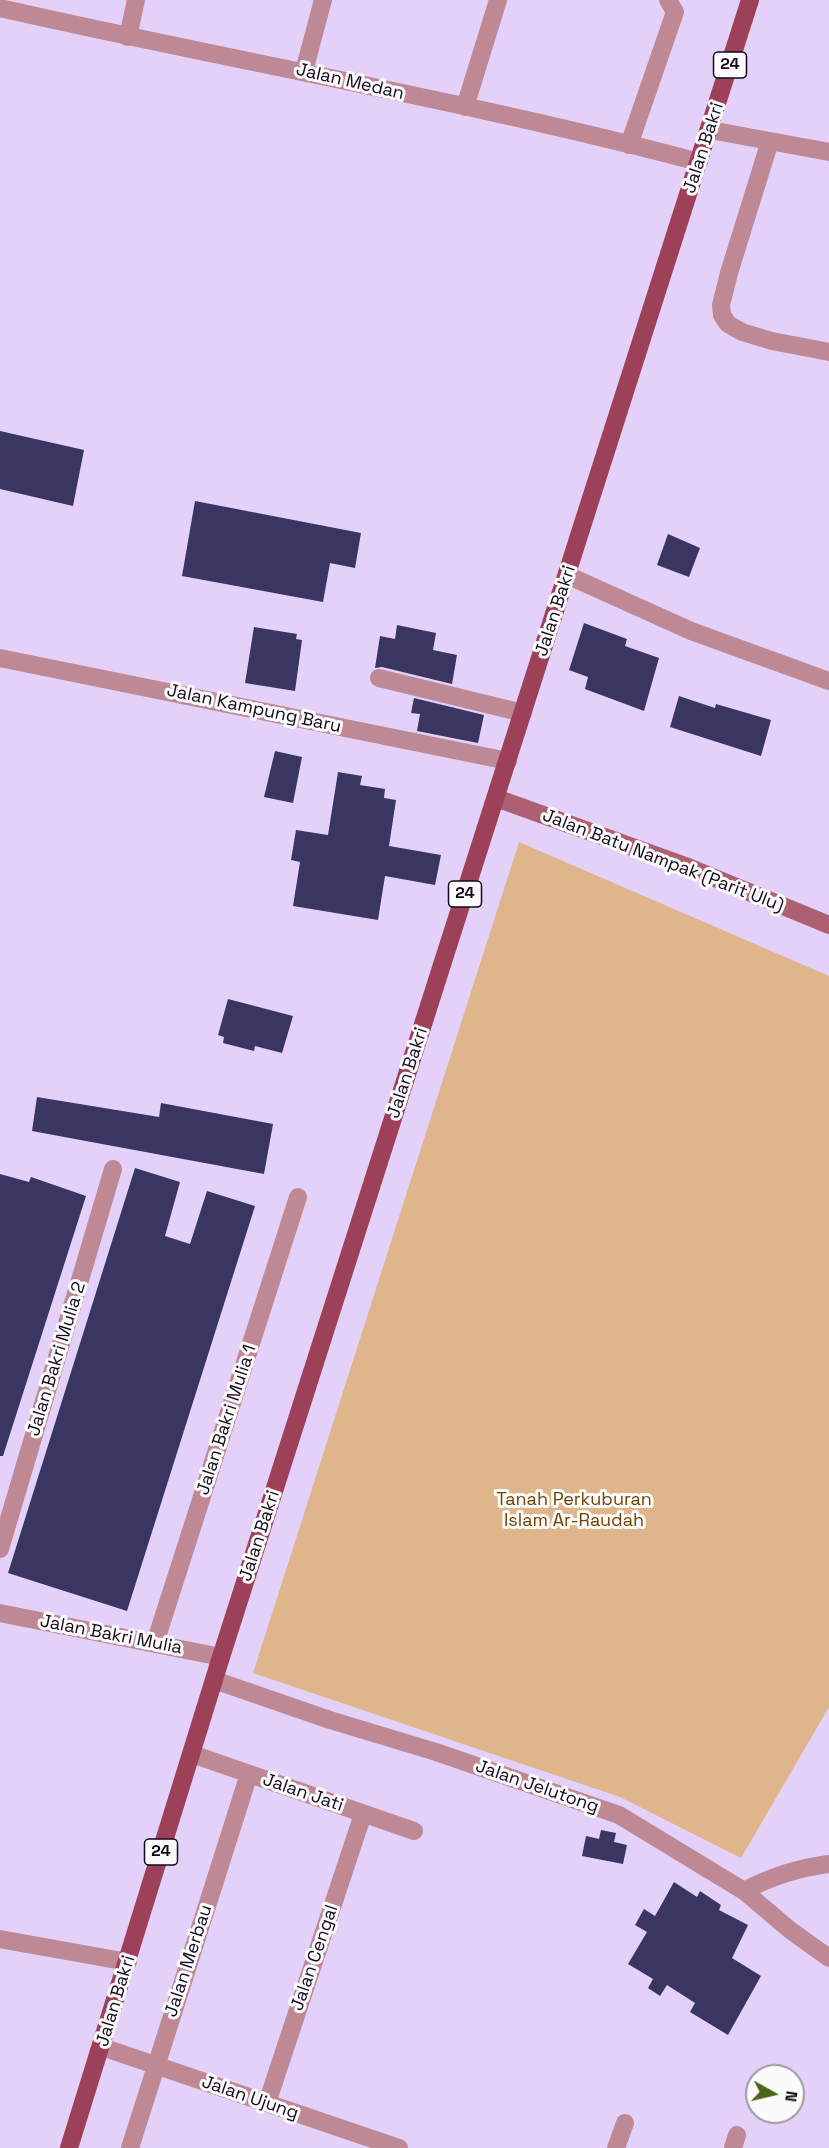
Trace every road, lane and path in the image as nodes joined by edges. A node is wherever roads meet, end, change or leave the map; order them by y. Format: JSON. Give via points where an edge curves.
{"nodes":[{"id":1,"x":136,"y":0,"type":"edge"},
{"id":2,"x":323,"y":0,"type":"edge"},
{"id":3,"x":498,"y":0,"type":"edge"},
{"id":4,"x":668,"y":0,"type":"edge"},
{"id":5,"x":750,"y":0,"type":"edge"},
{"id":6,"x":0,"y":8,"type":"edge"},
{"id":7,"x":128,"y":37,"type":"junction"},
{"id":8,"x":304,"y":71,"type":"junction"},
{"id":9,"x":465,"y":107,"type":"junction"},
{"id":10,"x":710,"y":130,"type":"junction"},
{"id":11,"x":770,"y":141,"type":"junction"},
{"id":12,"x":629,"y":144,"type":"junction"},
{"id":13,"x":829,"y":152,"type":"edge"},
{"id":14,"x":699,"y":162,"type":"junction"},
{"id":15,"x":829,"y":352,"type":"edge"},
{"id":16,"x":567,"y":575,"type":"junction"},
{"id":17,"x":0,"y":658,"type":"edge"},
{"id":18,"x":378,"y":678,"type":"dead end"},
{"id":19,"x":829,"y":681,"type":"edge"},
{"id":20,"x":523,"y":713,"type":"junction"},
{"id":21,"x":508,"y":761,"type":"junction"},
{"id":22,"x":496,"y":798,"type":"junction"},
{"id":23,"x":829,"y":925,"type":"edge"},
{"id":24,"x":114,"y":1169,"type":"dead end"},
{"id":25,"x":298,"y":1197,"type":"dead end"},
{"id":26,"x":0,"y":1549,"type":"edge"},
{"id":27,"x":0,"y":1614,"type":"edge"},
{"id":28,"x":155,"y":1643,"type":"junction"},
{"id":29,"x":221,"y":1657,"type":"junction"},
{"id":30,"x":214,"y":1680,"type":"junction"},
{"id":31,"x":192,"y":1754,"type":"junction"},
{"id":32,"x":249,"y":1774,"type":"junction"},
{"id":33,"x":363,"y":1814,"type":"junction"},
{"id":34,"x":414,"y":1831,"type":"dead end"},
{"id":35,"x":829,"y":1864,"type":"edge"},
{"id":36,"x":744,"y":1891,"type":"junction"},
{"id":37,"x":0,"y":1939,"type":"edge"},
{"id":38,"x":829,"y":1958,"type":"edge"},
{"id":39,"x":128,"y":1962,"type":"junction"},
{"id":40,"x":102,"y":2047,"type":"junction"},
{"id":41,"x":156,"y":2066,"type":"junction"},
{"id":42,"x":267,"y":2103,"type":"junction"},
{"id":43,"x":625,"y":2123,"type":"dead end"},
{"id":44,"x":69,"y":2148,"type":"edge"},
{"id":45,"x":129,"y":2148,"type":"edge"},
{"id":46,"x":399,"y":2148,"type":"edge"},
{"id":47,"x":616,"y":2148,"type":"edge"}],
"edges":[{"from":1,"to":7,"type":"street"},
{"from":2,"to":8,"type":"street"},
{"from":3,"to":9,"type":"street"},
{"from":4,"to":12,"type":"street","via":[[675,12]]},
{"from":5,"to":10,"type":"main road","name":"Jalan Bakri","number":"24"},
{"from":6,"to":7,"type":"street","name":"Jalan Medan"},
{"from":7,"to":8,"type":"street","name":"Jalan Medan"},
{"from":8,"to":9,"type":"street","name":"Jalan Medan"},
{"from":9,"to":12,"type":"street","name":"Jalan Medan"},
{"from":10,"to":11,"type":"street"},
{"from":10,"to":14,"type":"main road","name":"Jalan Bakri","number":"24"},
{"from":11,"to":13,"type":"street"},
{"from":11,"to":15,"type":"street","via":[[729,273],[722,315],[742,332]]},
{"from":12,"to":14,"type":"street","name":"Jalan Medan"},
{"from":14,"to":16,"type":"main road","name":"Jalan Bakri","number":"24"},
{"from":16,"to":19,"type":"street","via":[[691,631]]},
{"from":16,"to":20,"type":"main road","name":"Jalan Bakri","number":"24"},
{"from":17,"to":21,"type":"street","name":"Jalan Kampung Baru"},
{"from":18,"to":20,"type":"street"},
{"from":20,"to":21,"type":"main road","name":"Jalan Bakri","number":"24"},
{"from":21,"to":22,"type":"main road","name":"Jalan Bakri","number":"24"},
{"from":22,"to":23,"type":"street","name":"Jalan Batu Nampak (Parit Ulu)","via":[[688,867]]},
{"from":22,"to":29,"type":"main road","name":"Jalan Bakri","number":"24"},
{"from":24,"to":26,"type":"street","name":"Jalan Bakri Mulia 2"},
{"from":25,"to":28,"type":"street","name":"Jalan Bakri Mulia 1"},
{"from":27,"to":28,"type":"street","name":"Jalan Bakri Mulia"},
{"from":28,"to":29,"type":"street","name":"Jalan Bakri Mulia"},
{"from":29,"to":30,"type":"main road","name":"Jalan Bakri","number":"24"},
{"from":30,"to":31,"type":"main road","name":"Jalan Bakri","number":"24"},
{"from":30,"to":36,"type":"street","name":"Jalan Jelutong","via":[[619,1815]]},
{"from":31,"to":32,"type":"street","name":"Jalan Jati"},
{"from":31,"to":39,"type":"main road","name":"Jalan Bakri","number":"24"},
{"from":32,"to":33,"type":"street","name":"Jalan Jati"},
{"from":32,"to":41,"type":"street","name":"Jalan Merbau"},
{"from":33,"to":34,"type":"street","name":"Jalan Jati"},
{"from":33,"to":42,"type":"street","name":"Jalan Cengal"},
{"from":35,"to":36,"type":"street","via":[[785,1872]]},
{"from":36,"to":38,"type":"street","name":"Jalan Jelutong"},
{"from":37,"to":39,"type":"street"},
{"from":39,"to":40,"type":"main road","name":"Jalan Bakri","number":"24"},
{"from":40,"to":41,"type":"street","name":"Jalan Ujung"},
{"from":40,"to":44,"type":"main road","name":"Jalan Bakri","number":"24"},
{"from":41,"to":42,"type":"street","name":"Jalan Ujung"},
{"from":41,"to":45,"type":"street","name":"Jalan Merbau"},
{"from":42,"to":46,"type":"street","name":"Jalan Ujung"},
{"from":43,"to":47,"type":"street"}]}
